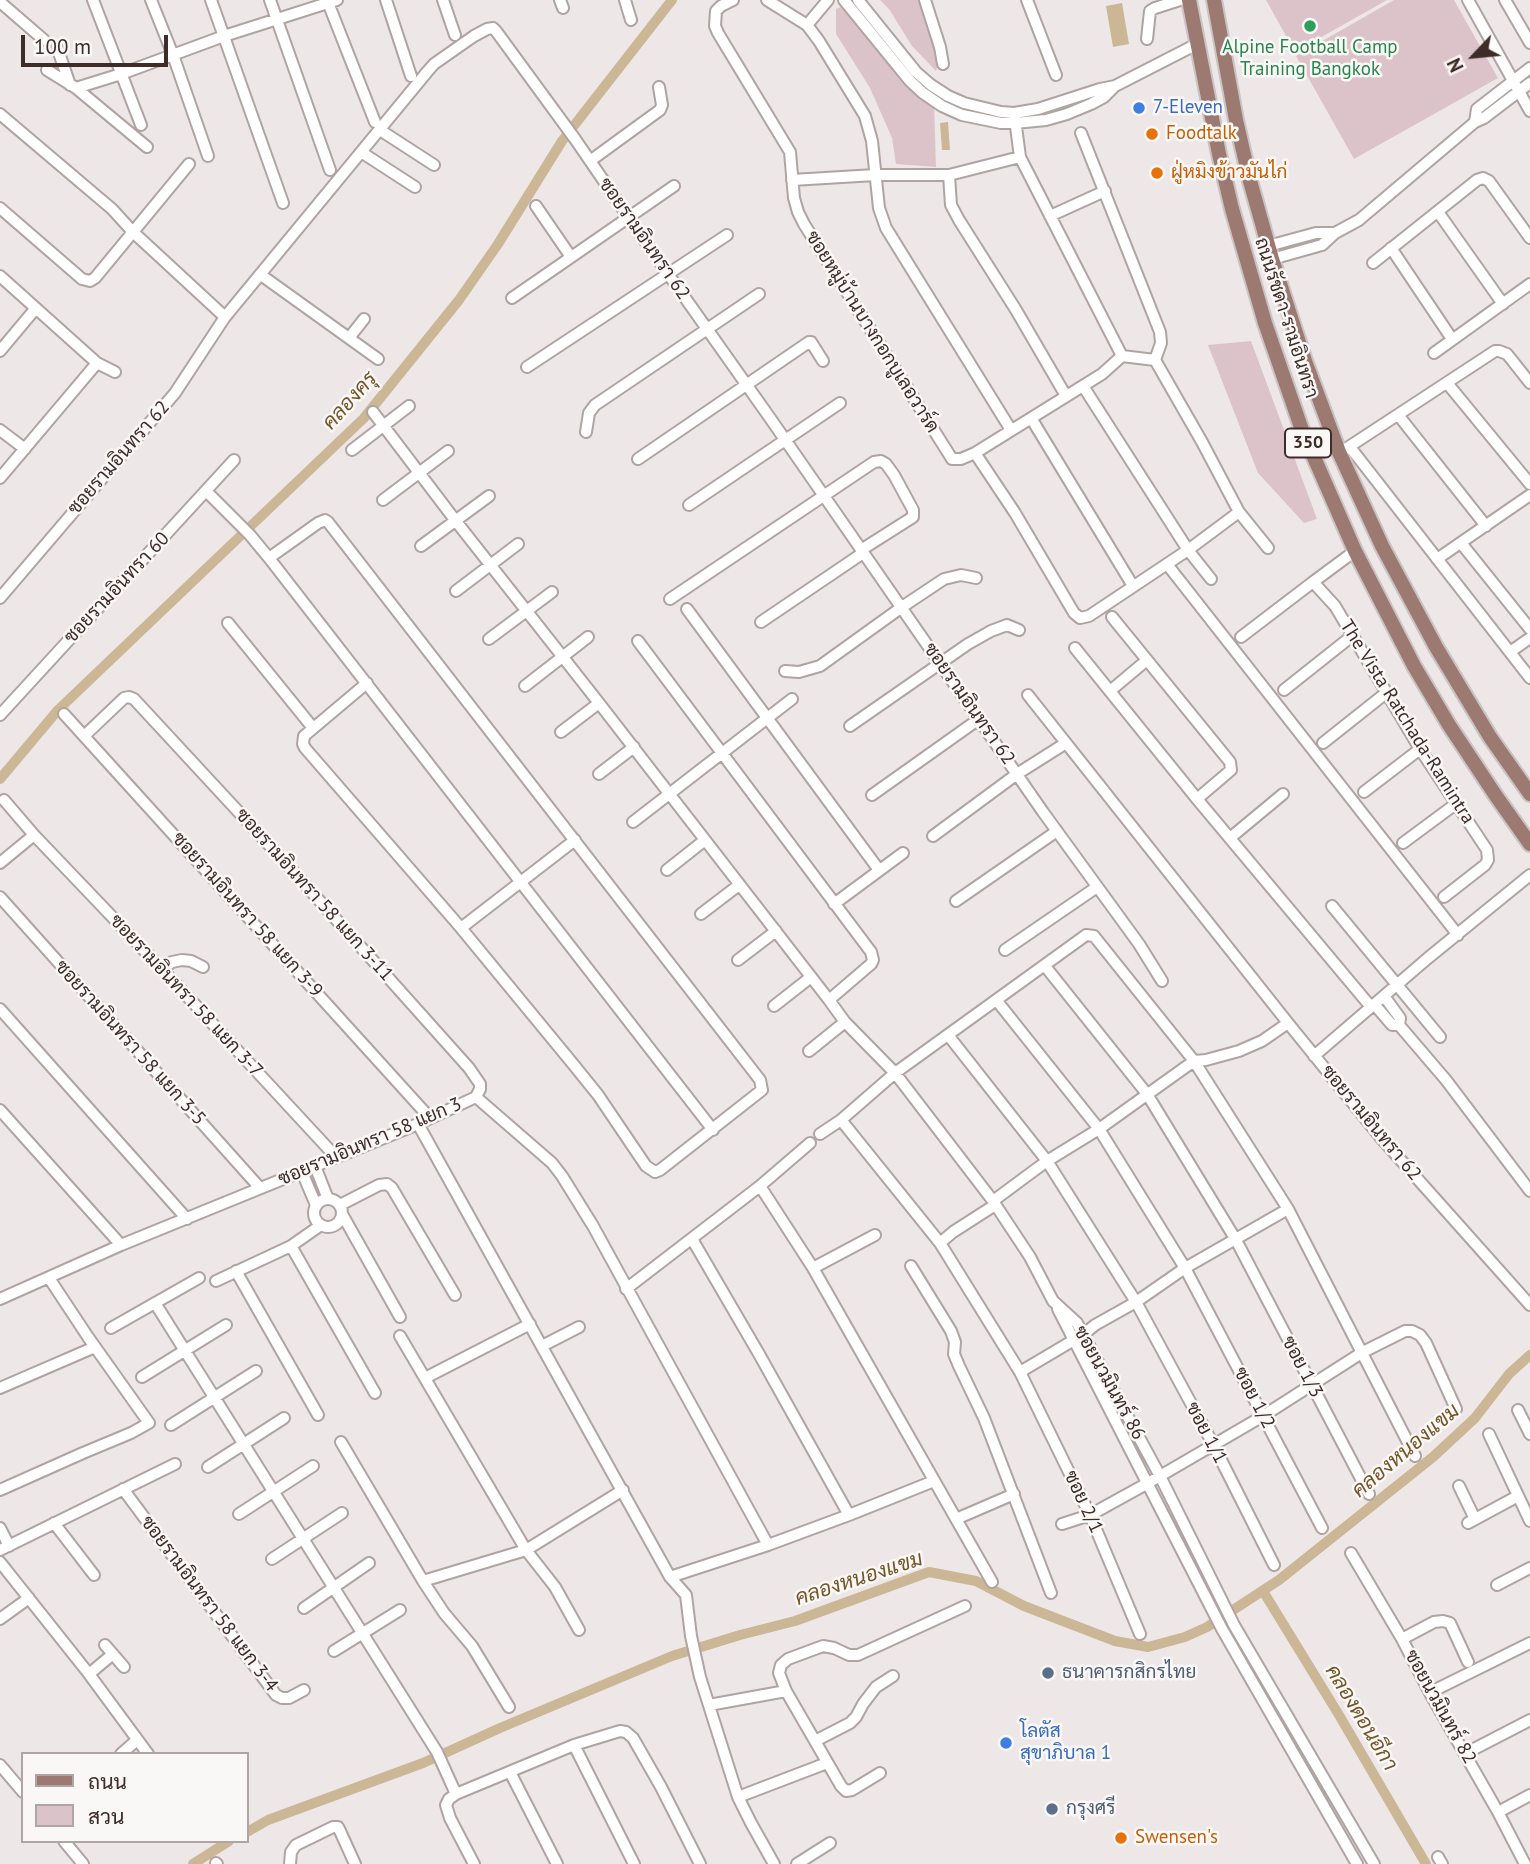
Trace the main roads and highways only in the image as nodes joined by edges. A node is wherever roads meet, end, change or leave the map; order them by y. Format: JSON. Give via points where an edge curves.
{"nodes":[{"id":1,"x":1189,"y":0,"type":"edge"},
{"id":2,"x":1214,"y":0,"type":"edge"},
{"id":3,"x":1530,"y":794,"type":"edge"},
{"id":4,"x":1530,"y":844,"type":"edge"}],
"edges":[{"from":1,"to":4,"type":"main road","name":"ถนนรัชดา-รามอินทรา","number":"350","via":[[1232,209],[1302,430],[1355,551],[1414,666]]},
{"from":2,"to":3,"type":"main road","name":"ถนนรัชดา-รามอินทรา","number":"350","via":[[1250,181],[1305,361],[1382,546],[1436,647]]}]}
